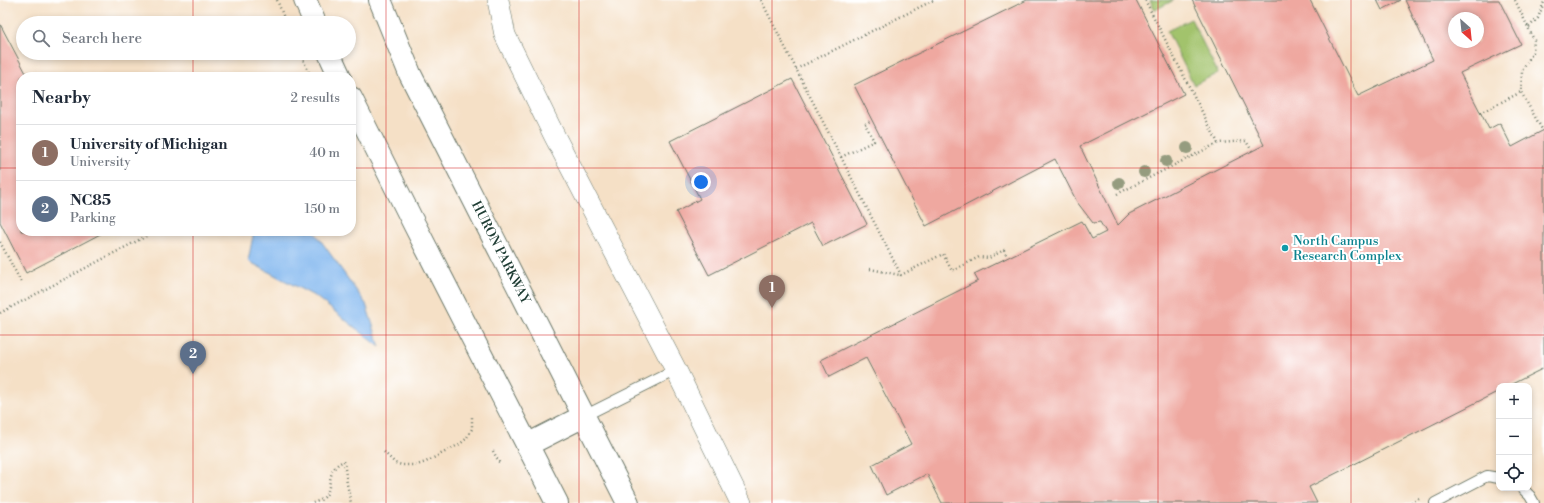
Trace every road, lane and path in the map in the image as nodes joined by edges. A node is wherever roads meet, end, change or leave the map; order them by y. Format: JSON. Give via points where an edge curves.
{"nodes":[{"id":1,"x":277,"y":0,"type":"edge"},
{"id":2,"x":305,"y":0,"type":"edge"},
{"id":3,"x":380,"y":0,"type":"edge"},
{"id":4,"x":498,"y":0,"type":"edge"},
{"id":5,"x":761,"y":0,"type":"edge"},
{"id":6,"x":934,"y":0,"type":"edge"},
{"id":7,"x":1145,"y":0,"type":"edge"},
{"id":8,"x":1515,"y":0,"type":"edge"},
{"id":9,"x":1544,"y":2,"type":"edge"},
{"id":10,"x":283,"y":16,"type":"edge"},
{"id":11,"x":312,"y":16,"type":"edge"},
{"id":12,"x":1529,"y":27,"type":"junction"},
{"id":13,"x":303,"y":60,"type":"edge"},
{"id":14,"x":332,"y":60,"type":"edge"},
{"id":15,"x":796,"y":69,"type":"junction"},
{"id":16,"x":309,"y":72,"type":"edge"},
{"id":17,"x":338,"y":72,"type":"edge"},
{"id":18,"x":1521,"y":92,"type":"junction"},
{"id":19,"x":356,"y":108,"type":"edge"},
{"id":20,"x":1480,"y":112,"type":"dead end"},
{"id":21,"x":872,"y":120,"type":"dead end"},
{"id":22,"x":1543,"y":131,"type":"dead end"},
{"id":23,"x":1218,"y":143,"type":"junction"},
{"id":24,"x":1252,"y":151,"type":"dead end"},
{"id":25,"x":841,"y":157,"type":"junction"},
{"id":26,"x":1117,"y":194,"type":"dead end"},
{"id":27,"x":146,"y":236,"type":"edge"},
{"id":28,"x":0,"y":242,"type":"edge"},
{"id":29,"x":1007,"y":257,"type":"dead end"},
{"id":30,"x":870,"y":269,"type":"dead end"},
{"id":31,"x":901,"y":275,"type":"junction"},
{"id":32,"x":21,"y":282,"type":"dead end"},
{"id":33,"x":0,"y":313,"type":"edge"},
{"id":34,"x":676,"y":370,"type":"junction"},
{"id":35,"x":472,"y":414,"type":"dead end"},
{"id":36,"x":584,"y":416,"type":"junction"},
{"id":37,"x":527,"y":445,"type":"junction"},
{"id":38,"x":493,"y":451,"type":"dead end"},
{"id":39,"x":384,"y":452,"type":"dead end"},
{"id":40,"x":500,"y":464,"type":"dead end"},
{"id":41,"x":1496,"y":478,"type":"edge"},
{"id":42,"x":1525,"y":491,"type":"edge"},
{"id":43,"x":313,"y":503,"type":"edge"},
{"id":44,"x":351,"y":503,"type":"edge"},
{"id":45,"x":557,"y":503,"type":"edge"},
{"id":46,"x":628,"y":503,"type":"edge"},
{"id":47,"x":741,"y":503,"type":"edge"},
{"id":48,"x":1435,"y":503,"type":"edge"},
{"id":49,"x":1534,"y":503,"type":"edge"}],
"edges":[{"from":1,"to":10,"type":"path"},
{"from":2,"to":11,"type":"main road"},
{"from":3,"to":36,"type":"main road","name":"HURON PARKWAY","via":[[410,74]]},
{"from":4,"to":34,"type":"street","via":[[505,35]]},
{"from":5,"to":15,"type":"path"},
{"from":6,"to":15,"type":"path"},
{"from":7,"to":23,"type":"path"},
{"from":8,"to":12,"type":"path"},
{"from":9,"to":12,"type":"path","via":[[1538,18]]},
{"from":12,"to":18,"type":"path","via":[[1534,40],[1533,52],[1522,71]]},
{"from":13,"to":16,"type":"path"},
{"from":14,"to":17,"type":"main road"},
{"from":15,"to":25,"type":"path"},
{"from":18,"to":20,"type":"path"},
{"from":18,"to":22,"type":"path"},
{"from":19,"to":37,"type":"main road"},
{"from":21,"to":25,"type":"path","via":[[865,124],[874,141]]},
{"from":23,"to":24,"type":"path","via":[[1246,141]]},
{"from":23,"to":26,"type":"path"},
{"from":25,"to":31,"type":"path"},
{"from":27,"to":33,"type":"path"},
{"from":28,"to":32,"type":"path"},
{"from":29,"to":31,"type":"path","via":[[1004,250],[989,258],[979,256],[952,270],[943,254]]},
{"from":30,"to":31,"type":"path"},
{"from":34,"to":36,"type":"lane"},
{"from":34,"to":47,"type":"street"},
{"from":35,"to":39,"type":"path","via":[[472,429],[466,439],[426,462],[402,465],[395,463]]},
{"from":36,"to":37,"type":"main road"},
{"from":36,"to":46,"type":"main road","name":"HURON PARKWAY"},
{"from":37,"to":45,"type":"main road"},
{"from":38,"to":40,"type":"path"},
{"from":41,"to":48,"type":"lane","via":[[1487,476]]},
{"from":42,"to":49,"type":"lane"},
{"from":43,"to":44,"type":"path","via":[[323,499],[334,467],[344,461]]}]}
